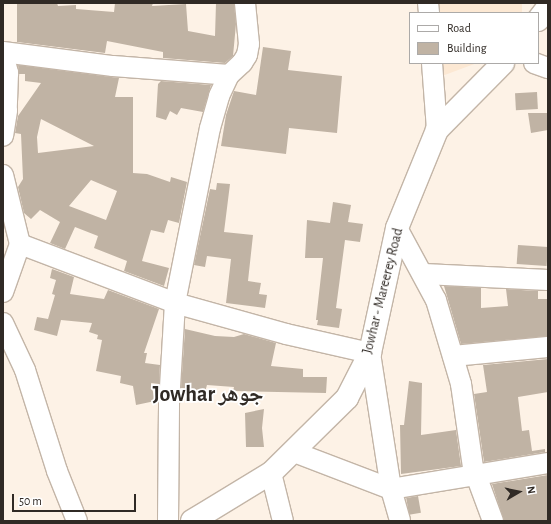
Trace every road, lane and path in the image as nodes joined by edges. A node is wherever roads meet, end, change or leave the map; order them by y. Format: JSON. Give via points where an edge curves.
{"nodes":[{"id":1,"x":245,"y":3,"type":"edge"},
{"id":2,"x":548,"y":7,"type":"edge"},
{"id":3,"x":539,"y":19,"type":"edge"},
{"id":4,"x":3,"y":53,"type":"edge"},
{"id":5,"x":432,"y":64,"type":"edge"},
{"id":6,"x":502,"y":64,"type":"edge"},
{"id":7,"x":537,"y":64,"type":"edge"},
{"id":8,"x":548,"y":68,"type":"edge"},
{"id":9,"x":229,"y":75,"type":"junction"},
{"id":10,"x":437,"y":130,"type":"junction"},
{"id":11,"x":3,"y":136,"type":"edge"},
{"id":12,"x":3,"y":175,"type":"edge"},
{"id":13,"x":397,"y":228,"type":"junction"},
{"id":14,"x":20,"y":244,"type":"junction"},
{"id":15,"x":424,"y":274,"type":"junction"},
{"id":16,"x":548,"y":280,"type":"edge"},
{"id":17,"x":3,"y":292,"type":"edge"},
{"id":18,"x":175,"y":303,"type":"junction"},
{"id":19,"x":3,"y":323,"type":"edge"},
{"id":20,"x":548,"y":347,"type":"edge"},
{"id":21,"x":370,"y":353,"type":"junction"},
{"id":22,"x":453,"y":356,"type":"junction"},
{"id":23,"x":294,"y":452,"type":"junction"},
{"id":24,"x":548,"y":463,"type":"edge"},
{"id":25,"x":271,"y":474,"type":"junction"},
{"id":26,"x":476,"y":474,"type":"junction"},
{"id":27,"x":391,"y":489,"type":"junction"},
{"id":28,"x":77,"y":521,"type":"edge"},
{"id":29,"x":168,"y":521,"type":"edge"},
{"id":30,"x":192,"y":521,"type":"edge"},
{"id":31,"x":283,"y":521,"type":"edge"},
{"id":32,"x":400,"y":521,"type":"edge"},
{"id":33,"x":493,"y":521,"type":"edge"}],
"edges":[{"from":1,"to":9,"type":"street","via":[[249,44],[247,55]]},
{"from":2,"to":3,"type":"street"},
{"from":4,"to":9,"type":"street","via":[[113,66]]},
{"from":4,"to":11,"type":"street","via":[[8,73],[7,111]]},
{"from":5,"to":10,"type":"street"},
{"from":6,"to":10,"type":"street","name":"Jowhar - Mareerey Road"},
{"from":7,"to":8,"type":"street"},
{"from":9,"to":18,"type":"street","via":[[219,96],[210,128]]},
{"from":10,"to":13,"type":"street","name":"Jowhar - Mareerey Road"},
{"from":12,"to":14,"type":"street"},
{"from":13,"to":15,"type":"street"},
{"from":13,"to":21,"type":"street","name":"Jowhar - Mareerey Road"},
{"from":14,"to":17,"type":"street"},
{"from":14,"to":18,"type":"street"},
{"from":15,"to":16,"type":"street"},
{"from":15,"to":22,"type":"street","via":[[436,300]]},
{"from":18,"to":21,"type":"street","via":[[286,334]]},
{"from":18,"to":29,"type":"street","via":[[169,404]]},
{"from":19,"to":28,"type":"street","via":[[25,370],[57,471]]},
{"from":20,"to":22,"type":"street"},
{"from":21,"to":23,"type":"street","name":"Jowhar - Mareerey Road","via":[[347,398]]},
{"from":21,"to":27,"type":"street"},
{"from":22,"to":26,"type":"street","via":[[461,384],[470,455]]},
{"from":23,"to":25,"type":"street","name":"Jowhar - Mareerey Road"},
{"from":23,"to":27,"type":"street"},
{"from":24,"to":26,"type":"street"},
{"from":25,"to":30,"type":"street","name":"Jowhar - Mareerey Road"},
{"from":25,"to":31,"type":"street"},
{"from":26,"to":27,"type":"street"},
{"from":26,"to":33,"type":"street"},
{"from":27,"to":32,"type":"street"}]}
